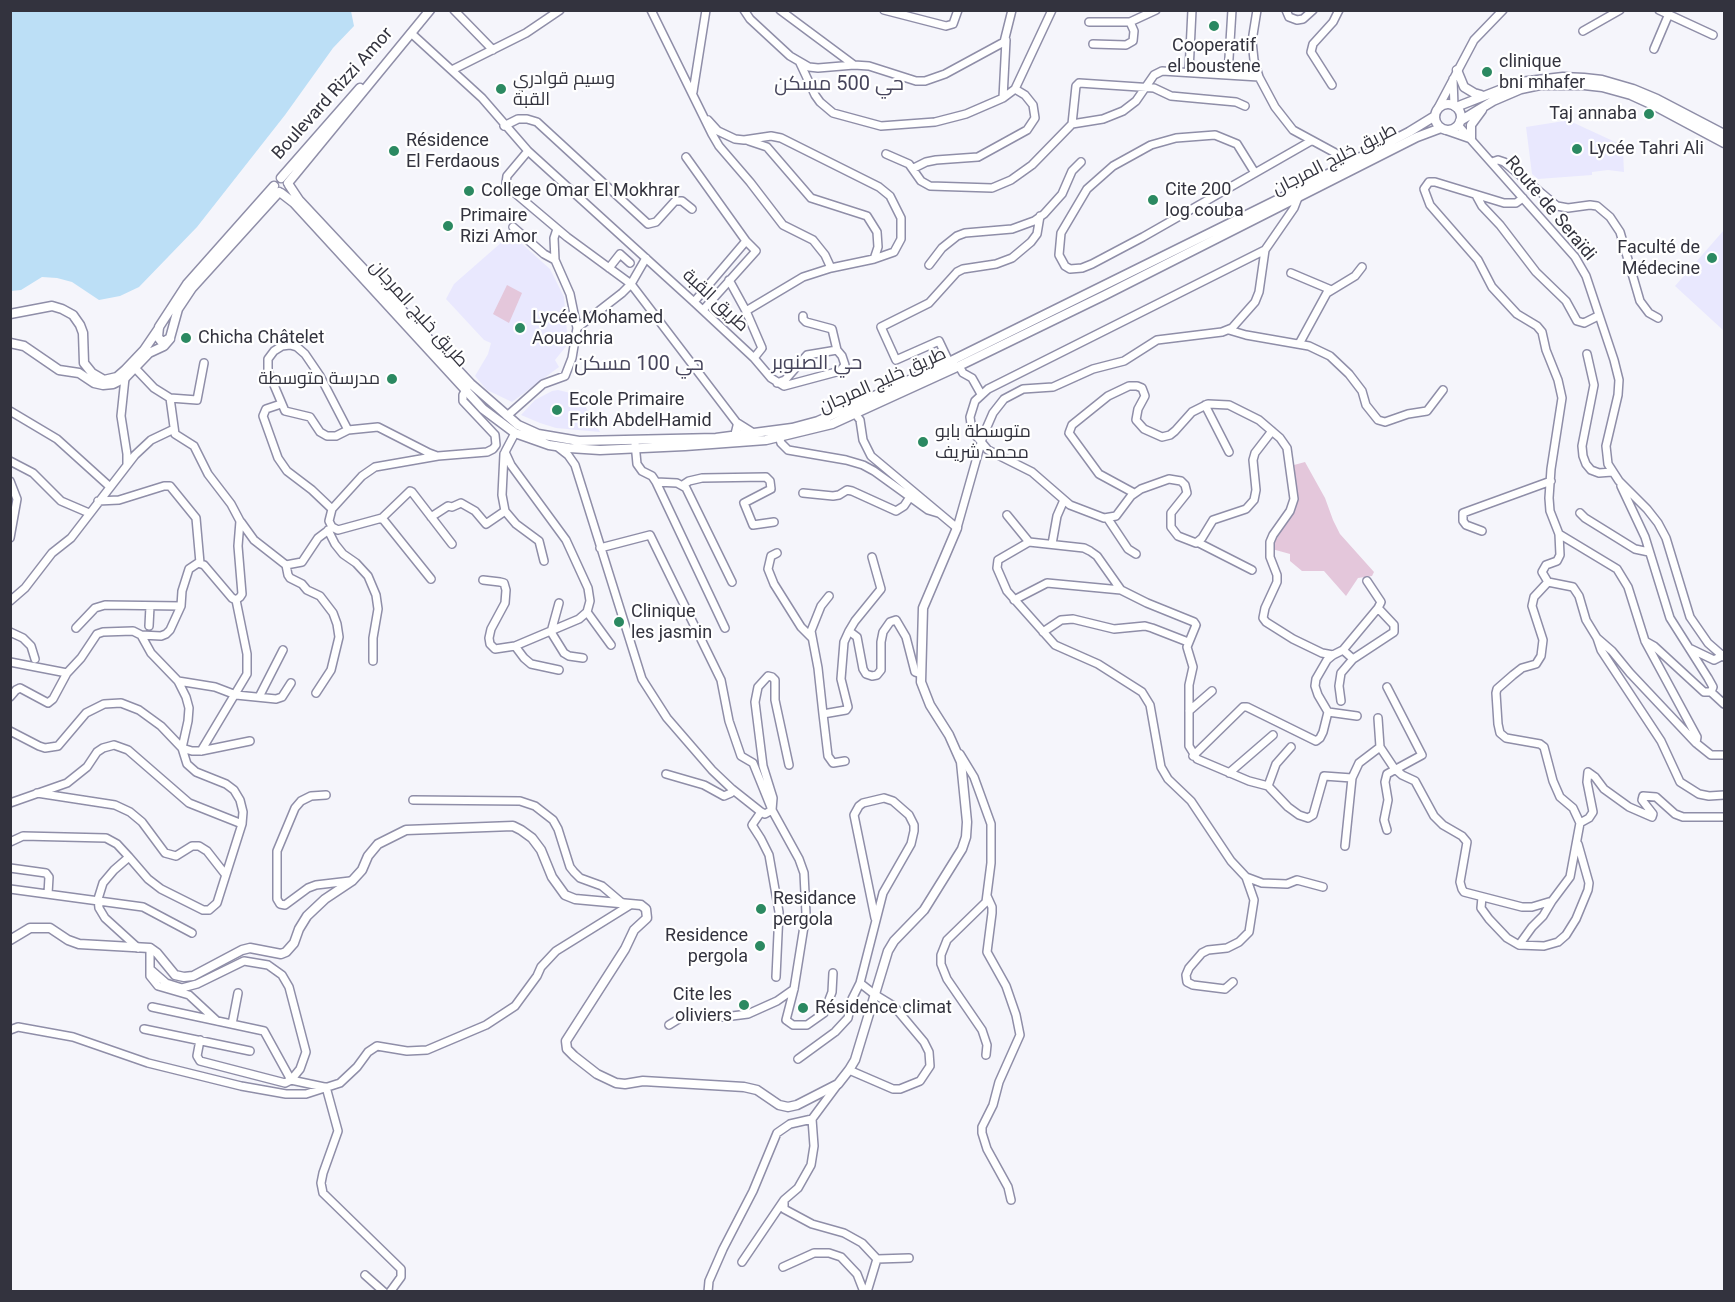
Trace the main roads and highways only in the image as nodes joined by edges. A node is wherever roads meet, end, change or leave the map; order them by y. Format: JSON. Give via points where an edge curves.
{"nodes":[{"id":1,"x":430,"y":10,"type":"edge"},
{"id":2,"x":411,"y":33,"type":"junction"},
{"id":3,"x":1457,"y":70,"type":"road end"},
{"id":4,"x":1482,"y":96,"type":"junction"},
{"id":5,"x":1491,"y":102,"type":"junction"},
{"id":6,"x":1455,"y":106,"type":"junction"},
{"id":7,"x":1436,"y":112,"type":"junction"},
{"id":8,"x":1459,"y":123,"type":"junction"},
{"id":9,"x":1443,"y":129,"type":"junction"},
{"id":10,"x":1725,"y":135,"type":"edge"},
{"id":11,"x":1471,"y":138,"type":"road end"},
{"id":12,"x":1725,"y":143,"type":"edge"},
{"id":13,"x":297,"y":171,"type":"junction"},
{"id":14,"x":286,"y":182,"type":"junction"},
{"id":15,"x":278,"y":190,"type":"junction"},
{"id":16,"x":1299,"y":193,"type":"junction"},
{"id":17,"x":296,"y":201,"type":"junction"},
{"id":18,"x":268,"y":204,"type":"junction"},
{"id":19,"x":10,"y":315,"type":"edge"},
{"id":20,"x":159,"y":327,"type":"junction"},
{"id":21,"x":170,"y":338,"type":"junction"},
{"id":22,"x":10,"y":343,"type":"edge"},
{"id":23,"x":84,"y":363,"type":"junction"},
{"id":24,"x":78,"y":373,"type":"junction"},
{"id":25,"x":468,"y":387,"type":"junction"},
{"id":26,"x":853,"y":411,"type":"junction"},
{"id":27,"x":754,"y":434,"type":"junction"},
{"id":28,"x":778,"y":434,"type":"junction"},
{"id":29,"x":742,"y":438,"type":"junction"},
{"id":30,"x":557,"y":442,"type":"junction"},
{"id":31,"x":635,"y":445,"type":"junction"},
{"id":32,"x":957,"y":528,"type":"road end"},
{"id":33,"x":15,"y":933,"type":"edge"},
{"id":34,"x":10,"y":940,"type":"edge"}],
"edges":[{"from":1,"to":2,"type":"main road","name":"Boulevard Rizzi Amor"},
{"from":2,"to":13,"type":"main road","name":"Boulevard Rizzi Amor"},
{"from":2,"to":14,"type":"main road","name":"Boulevard Rizzi Amor","via":[[402,39]]},
{"from":3,"to":4,"type":"main road","via":[[1464,87]]},
{"from":4,"to":6,"type":"main road"},
{"from":4,"to":10,"type":"main road","via":[[1539,78],[1602,80],[1657,99]]},
{"from":5,"to":8,"type":"main road"},
{"from":5,"to":11,"type":"main road","via":[[1471,125]]},
{"from":5,"to":12,"type":"main road","via":[[1540,85],[1602,87],[1653,105]]},
{"from":6,"to":7,"type":"main road","via":[[1446,104]]},
{"from":6,"to":8,"type":"main road","via":[[1460,114]]},
{"from":7,"to":9,"type":"main road","via":[[1436,123]]},
{"from":7,"to":16,"type":"main road","name":"طريق خليج المرجان","via":[[1409,132]]},
{"from":8,"to":9,"type":"main road","via":[[1452,129]]},
{"from":9,"to":16,"type":"main road","name":"طريق خليج المرجان","via":[[1417,137]]},
{"from":13,"to":14,"type":"main road","name":"Boulevard Rizzi Amor"},
{"from":13,"to":17,"type":"main road"},
{"from":14,"to":15,"type":"main road","via":[[286,191]]},
{"from":14,"to":15,"type":"main road","via":[[276,181]]},
{"from":14,"to":17,"type":"main road","name":"طريق خليج المرجان"},
{"from":15,"to":17,"type":"main road","name":"طريق خليج المرجان"},
{"from":15,"to":18,"type":"main road"},
{"from":15,"to":20,"type":"main road","name":"Boulevard Rizzi Amor","via":[[187,284]]},
{"from":16,"to":26,"type":"main road","name":"طريق خليج المرجان"},
{"from":16,"to":26,"type":"main road","name":"طريق خليج المرجان","via":[[1105,295],[959,366]]},
{"from":17,"to":18,"type":"main road","via":[[282,199]]},
{"from":17,"to":25,"type":"main road","name":"طريق خليج المرجان"},
{"from":18,"to":21,"type":"main road","via":[[186,297],[178,309]]},
{"from":19,"to":23,"type":"main road","via":[[52,306],[73,315],[83,333]]},
{"from":20,"to":21,"type":"main road","via":[[160,340]]},
{"from":20,"to":23,"type":"main road","name":"Boulevard Rizzi Amor","via":[[144,350],[117,376],[99,378]]},
{"from":21,"to":24,"type":"main road","via":[[113,384],[99,385]]},
{"from":22,"to":24,"type":"main road","via":[[21,345],[58,370]]},
{"from":23,"to":24,"type":"main road"},
{"from":25,"to":30,"type":"main road","name":"طريق خليج المرجان","via":[[518,425]]},
{"from":25,"to":30,"type":"main road","name":"طريق خليج المرجان","via":[[483,409],[515,433]]},
{"from":26,"to":28,"type":"main road","name":"طريق خليج المرجان","via":[[832,424]]},
{"from":27,"to":28,"type":"main road","name":"طريق خليج المرجان"},
{"from":27,"to":29,"type":"main road","name":"طريق خليج المرجان"},
{"from":27,"to":29,"type":"main road","via":[[738,424]]},
{"from":28,"to":29,"type":"main road","name":"طريق خليج المرجان"},
{"from":29,"to":31,"type":"main road","name":"طريق خليج المرجان"},
{"from":30,"to":31,"type":"main road","name":"طريق خليج المرجان"},
{"from":30,"to":31,"type":"main road","name":"طريق خليج المرجان","via":[[579,449]]},
{"from":32,"to":33,"type":"main road","via":[[922,608],[921,674],[924,694],[961,762],[966,837],[924,909],[888,951],[849,1070],[838,1084],[797,1105],[779,1105],[757,1090],[744,1087],[642,1080],[616,1083],[574,1056],[566,1041],[634,930],[647,918],[646,909],[641,905],[565,895],[532,838],[513,826],[406,830],[378,844],[352,881],[307,916],[286,952],[242,950],[194,976],[175,975],[150,948],[79,944],[50,928]]},
{"from":33,"to":34,"type":"main road"}]}
